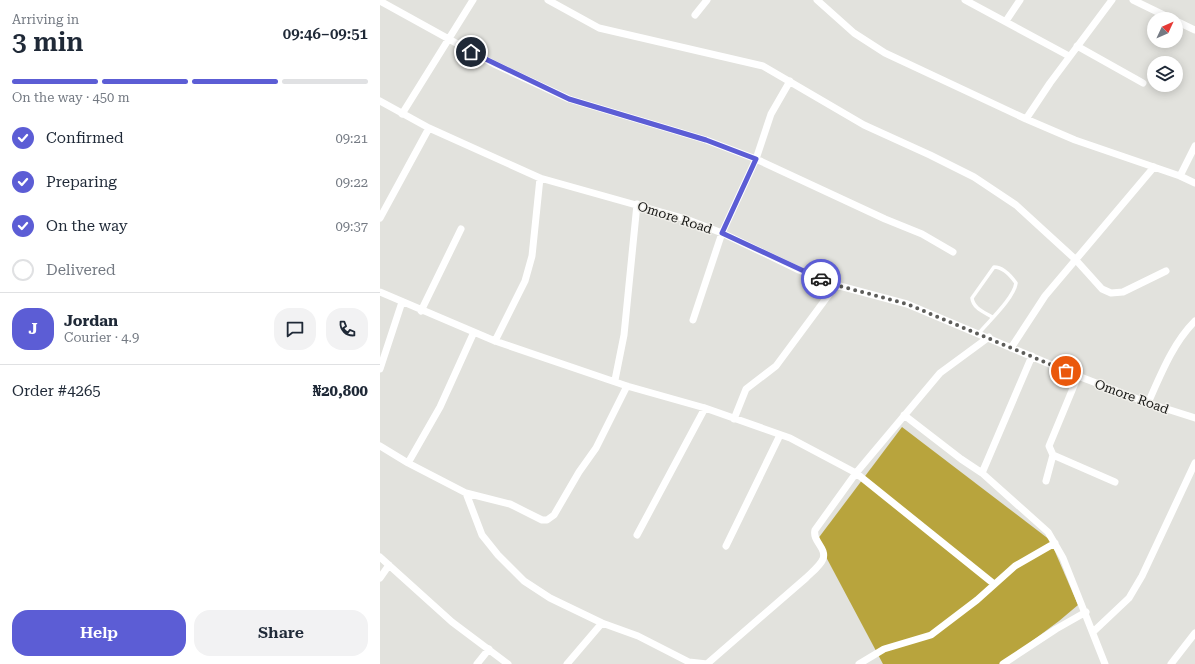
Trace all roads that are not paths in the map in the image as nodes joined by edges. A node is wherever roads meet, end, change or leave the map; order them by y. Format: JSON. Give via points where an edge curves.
{"nodes":[{"id":1,"x":473,"y":0,"type":"edge"},
{"id":2,"x":548,"y":0,"type":"edge"},
{"id":3,"x":707,"y":0,"type":"edge"},
{"id":4,"x":817,"y":0,"type":"edge"},
{"id":5,"x":965,"y":0,"type":"edge"},
{"id":6,"x":1020,"y":0,"type":"edge"},
{"id":7,"x":1112,"y":0,"type":"edge"},
{"id":8,"x":1133,"y":0,"type":"edge"},
{"id":9,"x":380,"y":1,"type":"edge"},
{"id":10,"x":1158,"y":12,"type":"edge"},
{"id":11,"x":695,"y":15,"type":"dead end"},
{"id":12,"x":1006,"y":21,"type":"junction"},
{"id":13,"x":1183,"y":24,"type":"edge"},
{"id":14,"x":1195,"y":30,"type":"edge"},
{"id":15,"x":448,"y":40,"type":"junction"},
{"id":16,"x":1077,"y":46,"type":"junction"},
{"id":17,"x":1070,"y":56,"type":"junction"},
{"id":18,"x":790,"y":81,"type":"junction"},
{"id":19,"x":1143,"y":83,"type":"dead end"},
{"id":20,"x":380,"y":101,"type":"edge"},
{"id":21,"x":402,"y":114,"type":"junction"},
{"id":22,"x":1026,"y":119,"type":"junction"},
{"id":23,"x":429,"y":128,"type":"junction"},
{"id":24,"x":1195,"y":146,"type":"edge"},
{"id":25,"x":756,"y":159,"type":"junction"},
{"id":26,"x":1154,"y":167,"type":"junction"},
{"id":27,"x":1180,"y":176,"type":"junction"},
{"id":28,"x":540,"y":178,"type":"junction"},
{"id":29,"x":1195,"y":183,"type":"edge"},
{"id":30,"x":637,"y":204,"type":"junction"},
{"id":31,"x":380,"y":218,"type":"edge"},
{"id":32,"x":461,"y":229,"type":"dead end"},
{"id":33,"x":722,"y":233,"type":"junction"},
{"id":34,"x":953,"y":252,"type":"dead end"},
{"id":35,"x":1075,"y":259,"type":"junction"},
{"id":36,"x":1166,"y":271,"type":"dead end"},
{"id":37,"x":836,"y":285,"type":"junction"},
{"id":38,"x":380,"y":292,"type":"edge"},
{"id":39,"x":402,"y":302,"type":"junction"},
{"id":40,"x":421,"y":311,"type":"junction"},
{"id":41,"x":992,"y":317,"type":"junction"},
{"id":42,"x":693,"y":320,"type":"dead end"},
{"id":43,"x":1195,"y":321,"type":"edge"},
{"id":44,"x":1187,"y":329,"type":"junction"},
{"id":45,"x":474,"y":332,"type":"junction"},
{"id":46,"x":1195,"y":332,"type":"edge"},
{"id":47,"x":979,"y":333,"type":"junction"},
{"id":48,"x":989,"y":337,"type":"junction"},
{"id":49,"x":495,"y":341,"type":"junction"},
{"id":50,"x":1011,"y":348,"type":"junction"},
{"id":51,"x":1032,"y":356,"type":"junction"},
{"id":52,"x":380,"y":369,"type":"edge"},
{"id":53,"x":1078,"y":376,"type":"junction"},
{"id":54,"x":615,"y":380,"type":"junction"},
{"id":55,"x":628,"y":386,"type":"junction"},
{"id":56,"x":1148,"y":403,"type":"junction"},
{"id":57,"x":705,"y":408,"type":"junction"},
{"id":58,"x":904,"y":416,"type":"junction"},
{"id":59,"x":1195,"y":418,"type":"edge"},
{"id":60,"x":734,"y":419,"type":"junction"},
{"id":61,"x":780,"y":435,"type":"junction"},
{"id":62,"x":380,"y":446,"type":"edge"},
{"id":63,"x":1054,"y":455,"type":"junction"},
{"id":64,"x":408,"y":463,"type":"junction"},
{"id":65,"x":1195,"y":463,"type":"edge"},
{"id":66,"x":856,"y":473,"type":"junction"},
{"id":67,"x":982,"y":473,"type":"junction"},
{"id":68,"x":1046,"y":481,"type":"dead end"},
{"id":69,"x":1115,"y":482,"type":"dead end"},
{"id":70,"x":466,"y":493,"type":"junction"},
{"id":71,"x":637,"y":535,"type":"dead end"},
{"id":72,"x":1055,"y":543,"type":"junction"},
{"id":73,"x":726,"y":546,"type":"dead end"},
{"id":74,"x":380,"y":557,"type":"edge"},
{"id":75,"x":389,"y":566,"type":"junction"},
{"id":76,"x":380,"y":578,"type":"edge"},
{"id":77,"x":994,"y":584,"type":"junction"},
{"id":78,"x":1086,"y":612,"type":"junction"},
{"id":79,"x":602,"y":623,"type":"junction"},
{"id":80,"x":1093,"y":632,"type":"junction"},
{"id":81,"x":1195,"y":633,"type":"edge"},
{"id":82,"x":489,"y":649,"type":"junction"},
{"id":83,"x":688,"y":663,"type":"edge"},
{"id":84,"x":477,"y":664,"type":"edge"},
{"id":85,"x":508,"y":664,"type":"edge"},
{"id":86,"x":567,"y":664,"type":"edge"},
{"id":87,"x":707,"y":664,"type":"edge"},
{"id":88,"x":858,"y":664,"type":"edge"},
{"id":89,"x":1003,"y":664,"type":"edge"},
{"id":90,"x":1106,"y":664,"type":"edge"},
{"id":91,"x":1171,"y":664,"type":"edge"}],
"edges":[{"from":1,"to":15,"type":"street"},
{"from":2,"to":18,"type":"street","via":[[599,28],[763,66]]},
{"from":3,"to":11,"type":"street"},
{"from":4,"to":22,"type":"street","via":[[854,33],[885,53]]},
{"from":5,"to":12,"type":"street"},
{"from":6,"to":12,"type":"street"},
{"from":7,"to":16,"type":"street"},
{"from":8,"to":10,"type":"street"},
{"from":9,"to":15,"type":"street"},
{"from":12,"to":17,"type":"street"},
{"from":13,"to":14,"type":"street"},
{"from":15,"to":21,"type":"street"},
{"from":15,"to":25,"type":"street","via":[[569,99],[706,140]]},
{"from":16,"to":17,"type":"street"},
{"from":16,"to":19,"type":"street"},
{"from":17,"to":22,"type":"street"},
{"from":18,"to":25,"type":"street","via":[[771,114]]},
{"from":18,"to":35,"type":"street","via":[[869,128],[974,177],[1016,205]]},
{"from":20,"to":21,"type":"street","name":"Omore Road"},
{"from":21,"to":23,"type":"street","name":"Omore Road"},
{"from":22,"to":26,"type":"street","via":[[1075,140]]},
{"from":23,"to":28,"type":"street","name":"Omore Road"},
{"from":23,"to":31,"type":"street"},
{"from":24,"to":27,"type":"street"},
{"from":25,"to":33,"type":"street"},
{"from":25,"to":34,"type":"street","via":[[922,234]]},
{"from":26,"to":27,"type":"street"},
{"from":26,"to":35,"type":"street"},
{"from":27,"to":29,"type":"street"},
{"from":28,"to":30,"type":"street","name":"Omore Road"},
{"from":28,"to":49,"type":"street","via":[[532,256],[525,281]]},
{"from":30,"to":33,"type":"street","name":"Omore Road"},
{"from":30,"to":54,"type":"street","via":[[624,335]]},
{"from":32,"to":40,"type":"street"},
{"from":33,"to":37,"type":"street","name":"Omore Road"},
{"from":33,"to":42,"type":"street"},
{"from":35,"to":36,"type":"street","via":[[1102,289],[1112,293],[1123,292]]},
{"from":35,"to":50,"type":"street","via":[[1045,296]]},
{"from":37,"to":47,"type":"street","name":"Omore Road","via":[[907,304]]},
{"from":37,"to":60,"type":"street","via":[[776,366],[746,389]]},
{"from":38,"to":39,"type":"street"},
{"from":39,"to":40,"type":"street"},
{"from":39,"to":52,"type":"street"},
{"from":40,"to":45,"type":"street"},
{"from":41,"to":41,"type":"lane","via":[[1015,289],[1016,283],[998,267],[994,267],[972,298],[972,304]]},
{"from":41,"to":47,"type":"lane"},
{"from":43,"to":44,"type":"street"},
{"from":44,"to":46,"type":"street"},
{"from":44,"to":56,"type":"street","via":[[1166,363]]},
{"from":45,"to":49,"type":"street"},
{"from":45,"to":64,"type":"street","via":[[440,407]]},
{"from":47,"to":48,"type":"street","name":"Omore Road"},
{"from":48,"to":50,"type":"street","name":"Omore Road"},
{"from":48,"to":58,"type":"street","via":[[940,372]]},
{"from":49,"to":54,"type":"street"},
{"from":50,"to":51,"type":"street","name":"Omore Road"},
{"from":51,"to":53,"type":"street","name":"Omore Road"},
{"from":51,"to":67,"type":"street"},
{"from":53,"to":56,"type":"street","name":"Omore Road"},
{"from":53,"to":63,"type":"street","via":[[1050,446]]},
{"from":54,"to":55,"type":"street"},
{"from":55,"to":57,"type":"street"},
{"from":55,"to":70,"type":"street","via":[[596,448],[554,515],[547,520],[510,504]]},
{"from":56,"to":59,"type":"street","name":"Omore Road"},
{"from":57,"to":60,"type":"street"},
{"from":57,"to":71,"type":"street"},
{"from":58,"to":66,"type":"street"},
{"from":58,"to":67,"type":"street"},
{"from":60,"to":61,"type":"street"},
{"from":61,"to":66,"type":"street"},
{"from":61,"to":73,"type":"street"},
{"from":62,"to":64,"type":"street"},
{"from":63,"to":68,"type":"street"},
{"from":63,"to":69,"type":"street"},
{"from":64,"to":70,"type":"street"},
{"from":65,"to":80,"type":"street","via":[[1142,576],[1129,598]]},
{"from":66,"to":77,"type":"street"},
{"from":66,"to":87,"type":"street","via":[[815,530],[814,535],[824,553],[820,564]]},
{"from":67,"to":72,"type":"street","via":[[1048,532]]},
{"from":70,"to":79,"type":"street","via":[[482,535],[524,581],[550,598]]},
{"from":72,"to":77,"type":"street","via":[[1015,566]]},
{"from":72,"to":78,"type":"street"},
{"from":74,"to":75,"type":"street"},
{"from":75,"to":76,"type":"street"},
{"from":75,"to":82,"type":"street","via":[[452,622]]},
{"from":77,"to":88,"type":"street","via":[[931,635],[884,649]]},
{"from":78,"to":80,"type":"street"},
{"from":78,"to":89,"type":"street"},
{"from":79,"to":83,"type":"street","via":[[638,636]]},
{"from":79,"to":86,"type":"street"},
{"from":80,"to":90,"type":"street"},
{"from":81,"to":91,"type":"street"},
{"from":82,"to":84,"type":"street"},
{"from":82,"to":85,"type":"street"},
{"from":83,"to":87,"type":"street"}]}
